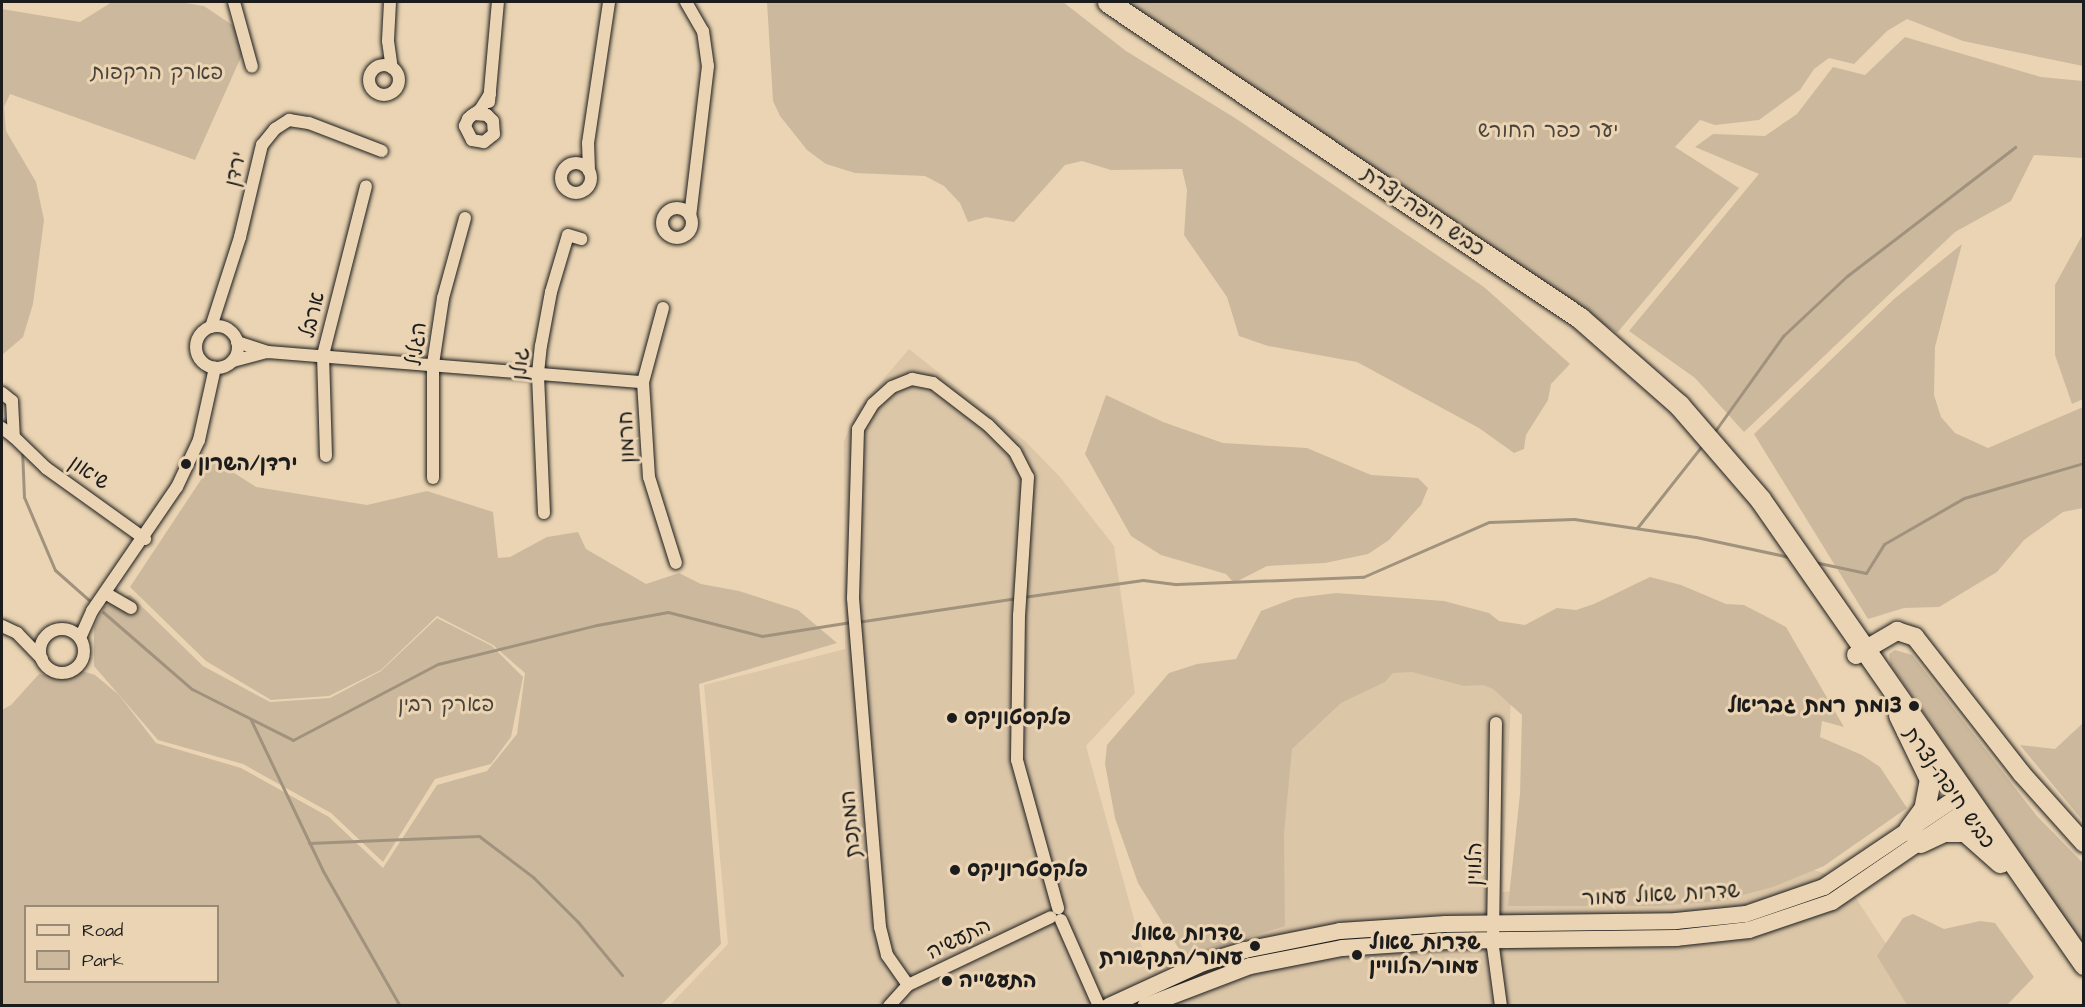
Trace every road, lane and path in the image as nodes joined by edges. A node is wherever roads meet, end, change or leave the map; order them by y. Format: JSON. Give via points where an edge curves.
{"nodes":[{"id":1,"x":234,"y":2,"type":"edge"},
{"id":2,"x":390,"y":2,"type":"edge"},
{"id":3,"x":498,"y":2,"type":"edge"},
{"id":4,"x":609,"y":2,"type":"edge"},
{"id":5,"x":686,"y":2,"type":"edge"},
{"id":6,"x":1108,"y":2,"type":"edge"},
{"id":7,"x":388,"y":40,"type":"junction"},
{"id":8,"x":252,"y":67,"type":"dead end"},
{"id":9,"x":392,"y":68,"type":"junction"},
{"id":10,"x":375,"y":69,"type":"junction"},
{"id":11,"x":490,"y":94,"type":"junction"},
{"id":12,"x":474,"y":114,"type":"junction"},
{"id":13,"x":491,"y":118,"type":"junction"},
{"id":14,"x":588,"y":143,"type":"junction"},
{"id":15,"x":382,"y":151,"type":"dead end"},
{"id":16,"x":573,"y":164,"type":"junction"},
{"id":17,"x":589,"y":171,"type":"junction"},
{"id":18,"x":692,"y":184,"type":"junction"},
{"id":19,"x":366,"y":186,"type":"dead end"},
{"id":20,"x":676,"y":208,"type":"junction"},
{"id":21,"x":690,"y":216,"type":"junction"},
{"id":22,"x":465,"y":218,"type":"dead end"},
{"id":23,"x":581,"y":239,"type":"dead end"},
{"id":24,"x":222,"y":299,"type":"junction"},
{"id":25,"x":663,"y":308,"type":"dead end"},
{"id":26,"x":211,"y":327,"type":"junction"},
{"id":27,"x":234,"y":337,"type":"junction"},
{"id":28,"x":268,"y":352,"type":"junction"},
{"id":29,"x":322,"y":355,"type":"junction"},
{"id":30,"x":233,"y":361,"type":"junction"},
{"id":31,"x":433,"y":364,"type":"junction"},
{"id":32,"x":215,"y":368,"type":"junction"},
{"id":33,"x":538,"y":373,"type":"junction"},
{"id":34,"x":643,"y":382,"type":"junction"},
{"id":35,"x":2,"y":393,"type":"edge"},
{"id":36,"x":2,"y":428,"type":"edge"},
{"id":37,"x":14,"y":437,"type":"junction"},
{"id":38,"x":326,"y":456,"type":"dead end"},
{"id":39,"x":433,"y":478,"type":"dead end"},
{"id":40,"x":544,"y":513,"type":"dead end"},
{"id":41,"x":145,"y":539,"type":"junction"},
{"id":42,"x":676,"y":563,"type":"dead end"},
{"id":43,"x":105,"y":593,"type":"junction"},
{"id":44,"x":131,"y":608,"type":"dead end"},
{"id":45,"x":92,"y":611,"type":"junction"},
{"id":46,"x":2,"y":626,"type":"edge"},
{"id":47,"x":64,"y":629,"type":"junction"},
{"id":48,"x":17,"y":633,"type":"junction"},
{"id":49,"x":47,"y":634,"type":"junction"},
{"id":50,"x":80,"y":638,"type":"junction"},
{"id":51,"x":1860,"y":651,"type":"junction"},
{"id":52,"x":42,"y":659,"type":"junction"},
{"id":53,"x":1899,"y":716,"type":"junction"},
{"id":54,"x":1496,"y":723,"type":"dead end"},
{"id":55,"x":1963,"y":802,"type":"junction"},
{"id":56,"x":1915,"y":836,"type":"junction"},
{"id":57,"x":2084,"y":843,"type":"edge"},
{"id":58,"x":2000,"y":862,"type":"junction"},
{"id":59,"x":1057,"y":915,"type":"junction"},
{"id":60,"x":1493,"y":932,"type":"junction"},
{"id":61,"x":2084,"y":963,"type":"edge"},
{"id":62,"x":2084,"y":978,"type":"edge"},
{"id":63,"x":908,"y":985,"type":"junction"},
{"id":64,"x":889,"y":1005,"type":"edge"},
{"id":65,"x":1099,"y":1005,"type":"edge"},
{"id":66,"x":1109,"y":1005,"type":"edge"},
{"id":67,"x":1145,"y":1005,"type":"edge"},
{"id":68,"x":1501,"y":1005,"type":"edge"}],
"edges":[{"from":1,"to":8,"type":"street"},
{"from":2,"to":7,"type":"street"},
{"from":3,"to":11,"type":"street"},
{"from":4,"to":14,"type":"street"},
{"from":5,"to":18,"type":"street","via":[[703,31],[708,66]]},
{"from":6,"to":51,"type":"highway","name":"כביש חיפה-נצרת","via":[[1580,318],[1679,405],[1760,499]]},
{"from":7,"to":9,"type":"street"},
{"from":7,"to":10,"type":"street"},
{"from":9,"to":10,"type":"street"},
{"from":9,"to":10,"type":"street","via":[[398,74],[398,87],[384,95],[371,87],[370,75]]},
{"from":11,"to":12,"type":"street"},
{"from":11,"to":13,"type":"street"},
{"from":12,"to":13,"type":"street"},
{"from":12,"to":13,"type":"street","via":[[465,126],[469,138],[476,142],[491,138],[495,126]]},
{"from":14,"to":16,"type":"street"},
{"from":14,"to":17,"type":"street"},
{"from":15,"to":24,"type":"street","name":"ירדן","via":[[309,123],[289,120],[275,129],[262,145]]},
{"from":16,"to":17,"type":"street","via":[[583,165]]},
{"from":16,"to":17,"type":"street","via":[[561,176],[562,184],[571,192],[587,188]]},
{"from":18,"to":20,"type":"street"},
{"from":18,"to":21,"type":"street"},
{"from":19,"to":29,"type":"street","name":"ארבל"},
{"from":20,"to":21,"type":"street"},
{"from":20,"to":21,"type":"street","via":[[663,218],[663,229],[669,235],[676,238],[688,233]]},
{"from":22,"to":31,"type":"street","name":"הגליל","via":[[443,298]]},
{"from":23,"to":33,"type":"street","name":"גולן","via":[[568,235],[551,291]]},
{"from":24,"to":26,"type":"street","name":"ירדן"},
{"from":24,"to":27,"type":"street","name":"ירדן"},
{"from":25,"to":34,"type":"street","name":"חרמון"},
{"from":26,"to":27,"type":"street"},
{"from":26,"to":32,"type":"street","via":[[195,346],[203,362]]},
{"from":27,"to":28,"type":"street"},
{"from":27,"to":30,"type":"street"},
{"from":28,"to":29,"type":"street"},
{"from":28,"to":30,"type":"street"},
{"from":29,"to":31,"type":"street"},
{"from":29,"to":38,"type":"street","name":"ארבל"},
{"from":30,"to":32,"type":"street"},
{"from":31,"to":33,"type":"street"},
{"from":31,"to":39,"type":"street","name":"הגליל"},
{"from":32,"to":41,"type":"street","via":[[199,440],[177,487]]},
{"from":33,"to":34,"type":"street"},
{"from":33,"to":40,"type":"street","name":"גולן"},
{"from":34,"to":42,"type":"street","name":"חרמון","via":[[649,477]]},
{"from":35,"to":37,"type":"street","via":[[12,401]]},
{"from":36,"to":37,"type":"street","name":"שיאון"},
{"from":37,"to":41,"type":"street","name":"שיאון","via":[[46,468]]},
{"from":41,"to":43,"type":"street"},
{"from":43,"to":44,"type":"street"},
{"from":43,"to":45,"type":"street"},
{"from":45,"to":47,"type":"street"},
{"from":45,"to":50,"type":"street"},
{"from":46,"to":48,"type":"street"},
{"from":47,"to":49,"type":"street"},
{"from":47,"to":50,"type":"street"},
{"from":48,"to":49,"type":"street"},
{"from":48,"to":52,"type":"street"},
{"from":49,"to":52,"type":"street","via":[[41,645]]},
{"from":50,"to":52,"type":"street","via":[[84,654],[72,670],[51,670]]},
{"from":51,"to":53,"type":"highway","name":"כביש חיפה-נצרת"},
{"from":51,"to":55,"type":"highway","name":"כביש חיפה-נצרת"},
{"from":51,"to":57,"type":"main road","via":[[1897,631],[1915,637],[2022,774]]},
{"from":53,"to":55,"type":"highway","name":"כביש חיפה-נצרת"},
{"from":53,"to":56,"type":"highway","via":[[1930,779]]},
{"from":54,"to":60,"type":"street","name":"הלווין"},
{"from":55,"to":56,"type":"street","name":"שדרות שאול עמור"},
{"from":55,"to":58,"type":"highway","name":"כביש חיפה-נצרת"},
{"from":55,"to":61,"type":"highway","name":"כביש חיפה-נצרת"},
{"from":56,"to":58,"type":"highway","via":[[1965,831]]},
{"from":56,"to":60,"type":"street","name":"שדרות שאול עמור","via":[[1832,902],[1749,930],[1677,938]]},
{"from":58,"to":62,"type":"highway","name":"כביש חיפה-נצרת"},
{"from":59,"to":63,"type":"street","name":"התעשיה"},
{"from":59,"to":63,"type":"street","name":"המתכת","via":[[1017,760],[1019,626],[1028,477],[1015,452],[933,383],[912,379],[892,387],[873,404],[858,429],[853,598],[880,927],[887,955]]},
{"from":59,"to":65,"type":"street","name":"המתכת"},
{"from":60,"to":66,"type":"street","name":"שדרות שאול עמור","via":[[1340,931],[1290,940],[1203,963]]},
{"from":60,"to":67,"type":"street","name":"שדרות שאול עמור","via":[[1293,956],[1209,978]]},
{"from":60,"to":68,"type":"street","name":"הלווין"},
{"from":63,"to":64,"type":"street","name":"התעשיה"}]}
